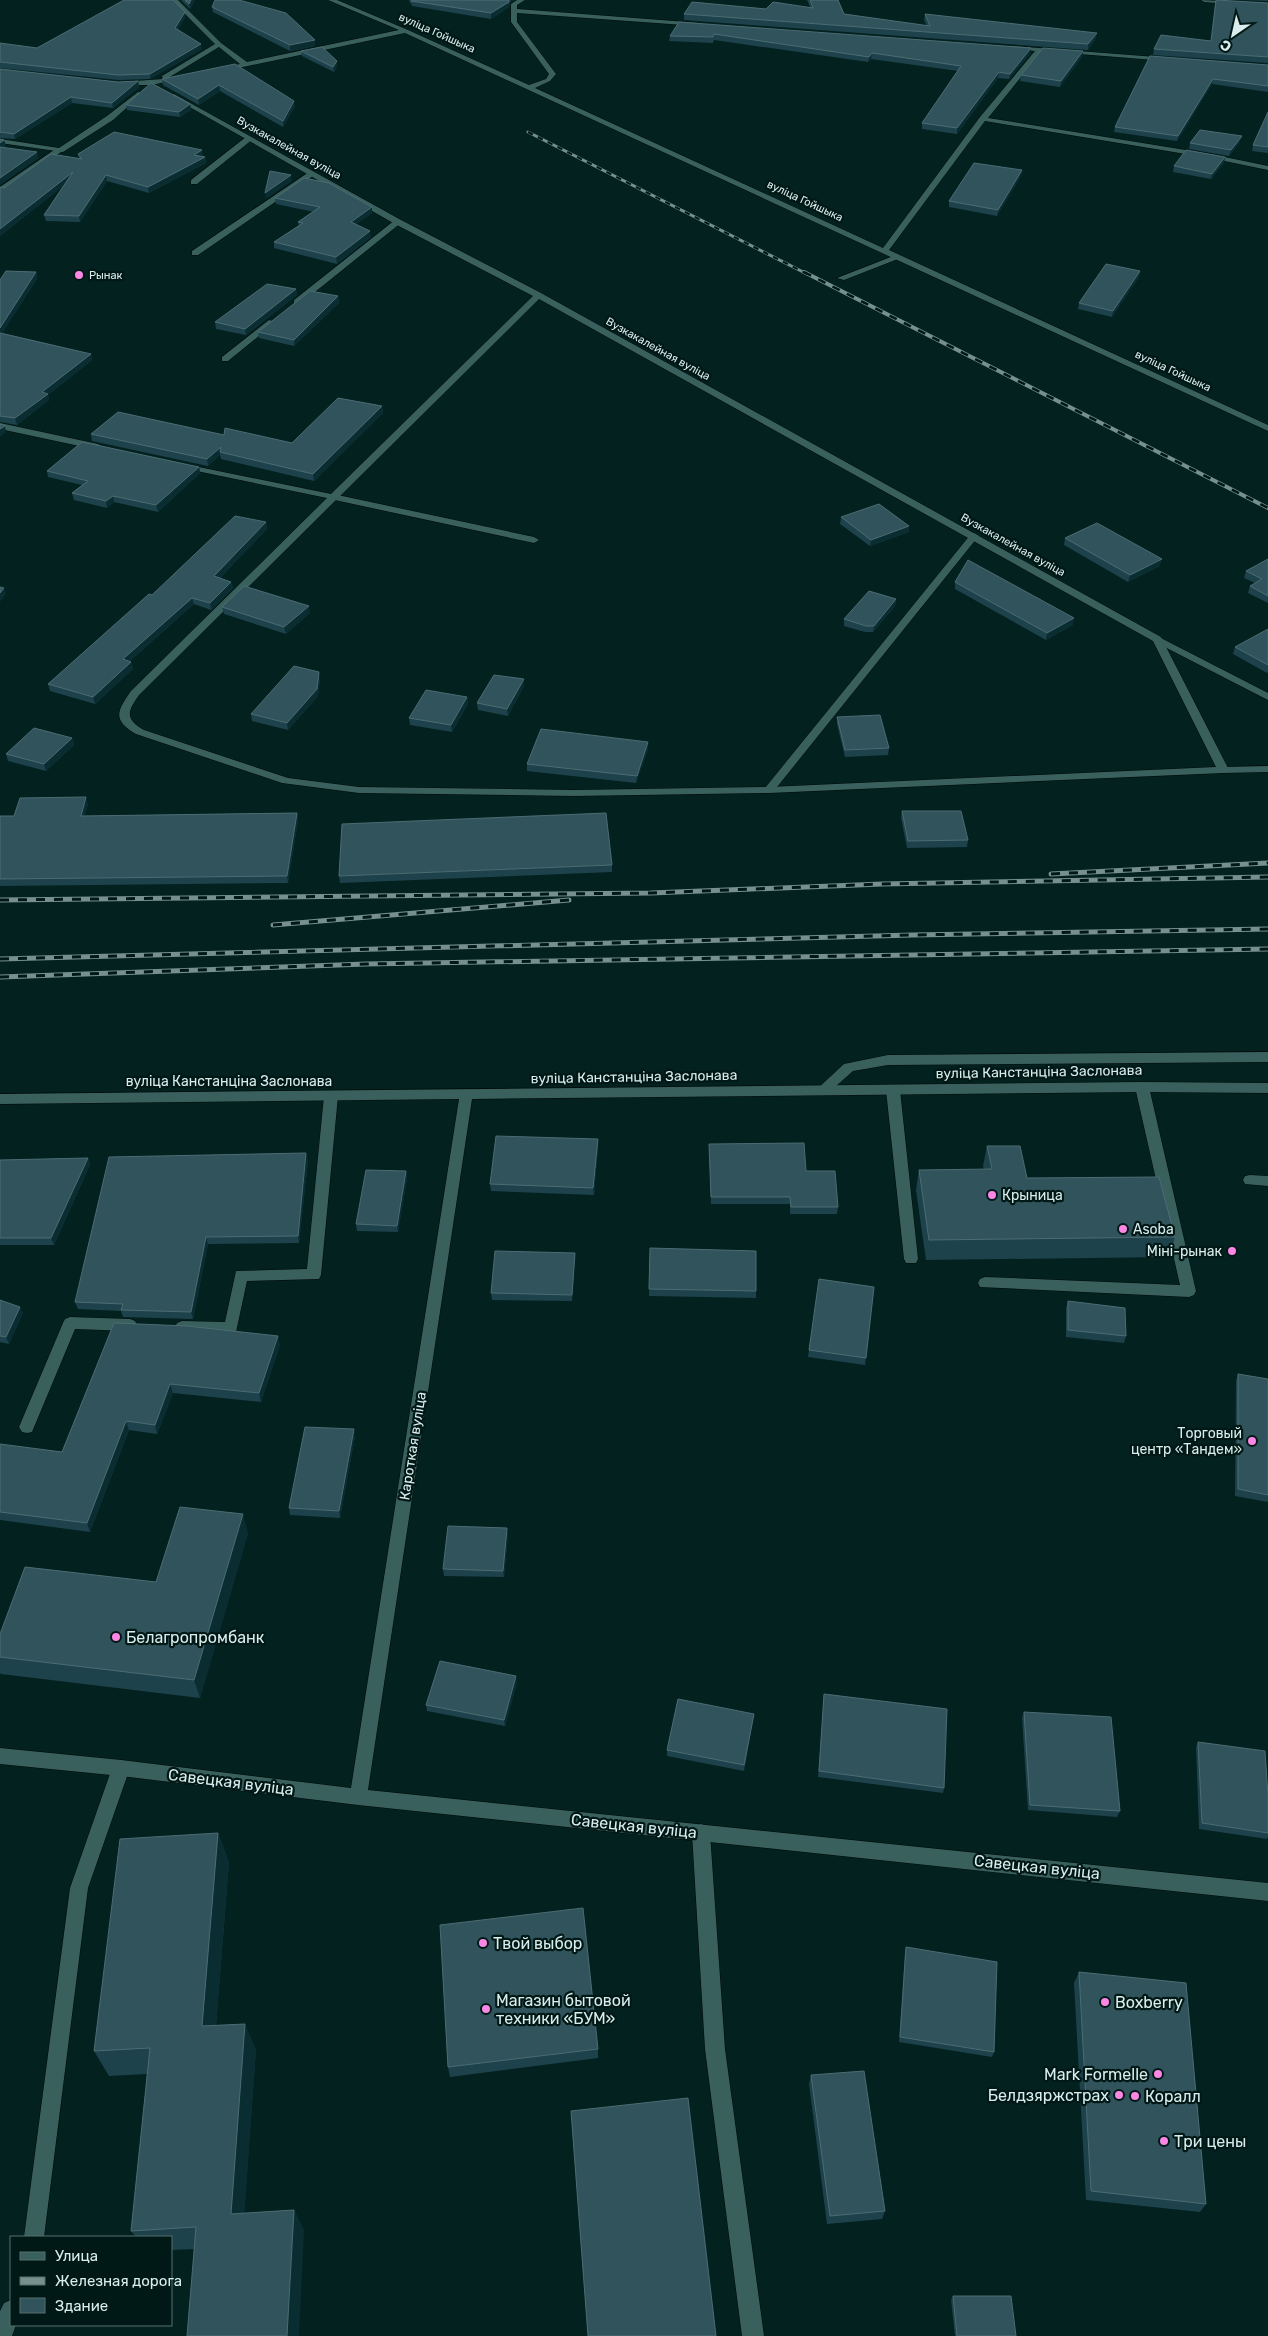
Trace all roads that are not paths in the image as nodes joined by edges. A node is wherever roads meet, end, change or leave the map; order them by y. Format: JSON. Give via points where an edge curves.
{"nodes":[{"id":1,"x":174,"y":0,"type":"edge"},
{"id":2,"x":331,"y":0,"type":"edge"},
{"id":3,"x":522,"y":0,"type":"edge"},
{"id":4,"x":1204,"y":0,"type":"edge"},
{"id":5,"x":1268,"y":5,"type":"edge"},
{"id":6,"x":514,"y":11,"type":"junction"},
{"id":7,"x":703,"y":24,"type":"edge"},
{"id":8,"x":406,"y":31,"type":"junction"},
{"id":9,"x":220,"y":44,"type":"junction"},
{"id":10,"x":1011,"y":47,"type":"edge"},
{"id":11,"x":1040,"y":49,"type":"junction"},
{"id":12,"x":1179,"y":60,"type":"edge"},
{"id":13,"x":246,"y":64,"type":"junction"},
{"id":14,"x":208,"y":72,"type":"edge"},
{"id":15,"x":189,"y":76,"type":"edge"},
{"id":16,"x":109,"y":83,"type":"edge"},
{"id":17,"x":152,"y":83,"type":"junction"},
{"id":18,"x":530,"y":87,"type":"junction"},
{"id":19,"x":983,"y":119,"type":"junction"},
{"id":20,"x":249,"y":139,"type":"junction"},
{"id":21,"x":0,"y":141,"type":"edge"},
{"id":22,"x":60,"y":150,"type":"junction"},
{"id":23,"x":1268,"y":168,"type":"edge"},
{"id":24,"x":312,"y":174,"type":"junction"},
{"id":25,"x":194,"y":182,"type":"dead end"},
{"id":26,"x":1,"y":190,"type":"edge"},
{"id":27,"x":398,"y":222,"type":"junction"},
{"id":28,"x":885,"y":250,"type":"junction"},
{"id":29,"x":195,"y":253,"type":"dead end"},
{"id":30,"x":899,"y":257,"type":"junction"},
{"id":31,"x":841,"y":278,"type":"dead end"},
{"id":32,"x":538,"y":295,"type":"junction"},
{"id":33,"x":293,"y":305,"type":"edge"},
{"id":34,"x":278,"y":317,"type":"edge"},
{"id":35,"x":225,"y":359,"type":"dead end"},
{"id":36,"x":0,"y":426,"type":"edge"},
{"id":37,"x":1268,"y":428,"type":"edge"},
{"id":38,"x":105,"y":448,"type":"edge"},
{"id":39,"x":171,"y":462,"type":"edge"},
{"id":40,"x":333,"y":497,"type":"junction"},
{"id":41,"x":974,"y":536,"type":"junction"},
{"id":42,"x":534,"y":540,"type":"dead end"},
{"id":43,"x":1157,"y":639,"type":"junction"},
{"id":44,"x":1268,"y":697,"type":"edge"},
{"id":45,"x":1268,"y":769,"type":"edge"},
{"id":46,"x":1223,"y":770,"type":"junction"},
{"id":47,"x":769,"y":790,"type":"junction"},
{"id":48,"x":1268,"y":1057,"type":"edge"},
{"id":49,"x":1142,"y":1087,"type":"junction"},
{"id":50,"x":1268,"y":1088,"type":"edge"},
{"id":51,"x":893,"y":1090,"type":"junction"},
{"id":52,"x":822,"y":1091,"type":"junction"},
{"id":53,"x":466,"y":1095,"type":"junction"},
{"id":54,"x":331,"y":1096,"type":"junction"},
{"id":55,"x":0,"y":1099,"type":"edge"},
{"id":56,"x":1250,"y":1180,"type":"dead end"},
{"id":57,"x":1268,"y":1181,"type":"edge"},
{"id":58,"x":911,"y":1259,"type":"dead end"},
{"id":59,"x":985,"y":1283,"type":"dead end"},
{"id":60,"x":145,"y":1326,"type":"edge"},
{"id":61,"x":164,"y":1326,"type":"edge"},
{"id":62,"x":27,"y":1427,"type":"dead end"},
{"id":63,"x":0,"y":1756,"type":"edge"},
{"id":64,"x":121,"y":1768,"type":"junction"},
{"id":65,"x":358,"y":1797,"type":"junction"},
{"id":66,"x":700,"y":1833,"type":"junction"},
{"id":67,"x":1268,"y":1892,"type":"edge"},
{"id":68,"x":34,"y":2236,"type":"edge"},
{"id":69,"x":10,"y":2313,"type":"edge"},
{"id":70,"x":1,"y":2336,"type":"edge"},
{"id":71,"x":752,"y":2336,"type":"edge"}],
"edges":[{"from":1,"to":9,"type":"street"},
{"from":2,"to":8,"type":"street","name":"вуліца Гойшыка"},
{"from":3,"to":6,"type":"street","via":[[514,4]]},
{"from":4,"to":5,"type":"street"},
{"from":6,"to":7,"type":"street"},
{"from":6,"to":18,"type":"street","via":[[514,22],[553,74],[548,80]]},
{"from":8,"to":13,"type":"street"},
{"from":8,"to":18,"type":"street","name":"вуліца Гойшыка"},
{"from":9,"to":13,"type":"street"},
{"from":9,"to":17,"type":"street"},
{"from":10,"to":11,"type":"street"},
{"from":11,"to":12,"type":"street"},
{"from":11,"to":19,"type":"street"},
{"from":13,"to":14,"type":"street"},
{"from":15,"to":17,"type":"street"},
{"from":16,"to":17,"type":"street","name":"Вузкакалейная вуліца"},
{"from":17,"to":20,"type":"street","name":"Вузкакалейная вуліца"},
{"from":17,"to":22,"type":"street","via":[[110,118]]},
{"from":18,"to":28,"type":"street","name":"вуліца Гойшыка"},
{"from":19,"to":23,"type":"street"},
{"from":19,"to":28,"type":"street"},
{"from":20,"to":24,"type":"street","name":"Вузкакалейная вуліца"},
{"from":20,"to":25,"type":"street"},
{"from":21,"to":22,"type":"street"},
{"from":22,"to":26,"type":"street"},
{"from":24,"to":27,"type":"street","name":"Вузкакалейная вуліца"},
{"from":24,"to":29,"type":"street"},
{"from":27,"to":32,"type":"street","name":"Вузкакалейная вуліца"},
{"from":27,"to":33,"type":"street"},
{"from":28,"to":30,"type":"street","name":"вуліца Гойшыка"},
{"from":30,"to":31,"type":"street"},
{"from":30,"to":37,"type":"street","name":"вуліца Гойшыка"},
{"from":32,"to":40,"type":"street"},
{"from":32,"to":41,"type":"street","name":"Вузкакалейная вуліца"},
{"from":34,"to":35,"type":"street"},
{"from":36,"to":38,"type":"street"},
{"from":39,"to":40,"type":"street"},
{"from":40,"to":42,"type":"street"},
{"from":40,"to":47,"type":"street","via":[[135,693],[126,706],[124,716],[128,725],[204,755],[286,781],[359,790],[574,793]]},
{"from":41,"to":43,"type":"street","name":"Вузкакалейная вуліца"},
{"from":41,"to":47,"type":"street"},
{"from":43,"to":44,"type":"street","name":"Вузкакалейная вуліца"},
{"from":43,"to":46,"type":"street"},
{"from":45,"to":46,"type":"street"},
{"from":46,"to":47,"type":"street"},
{"from":48,"to":52,"type":"street","via":[[888,1060],[849,1067]]},
{"from":49,"to":50,"type":"street","name":"вуліца Канстанціна Заслонава"},
{"from":49,"to":51,"type":"street","name":"вуліца Канстанціна Заслонава"},
{"from":49,"to":59,"type":"street","via":[[1189,1291]]},
{"from":51,"to":52,"type":"street","name":"вуліца Канстанціна Заслонава"},
{"from":51,"to":58,"type":"street"},
{"from":52,"to":53,"type":"street","name":"вуліца Канстанціна Заслонава"},
{"from":53,"to":54,"type":"street","name":"вуліца Канстанціна Заслонава"},
{"from":53,"to":65,"type":"street","name":"Кароткая вуліца"},
{"from":54,"to":55,"type":"street","name":"вуліца Канстанціна Заслонава"},
{"from":54,"to":61,"type":"street","via":[[314,1275],[241,1275],[231,1328]]},
{"from":56,"to":57,"type":"street"},
{"from":60,"to":62,"type":"street","via":[[70,1324]]},
{"from":63,"to":64,"type":"street","name":"Савецкая вуліца"},
{"from":64,"to":65,"type":"street","name":"Савецкая вуліца"},
{"from":64,"to":68,"type":"street","via":[[79,1888]]},
{"from":65,"to":66,"type":"street","name":"Савецкая вуліца"},
{"from":66,"to":67,"type":"street","name":"Савецкая вуліца"},
{"from":66,"to":71,"type":"street","via":[[716,2049]]},
{"from":69,"to":70,"type":"street"}]}
